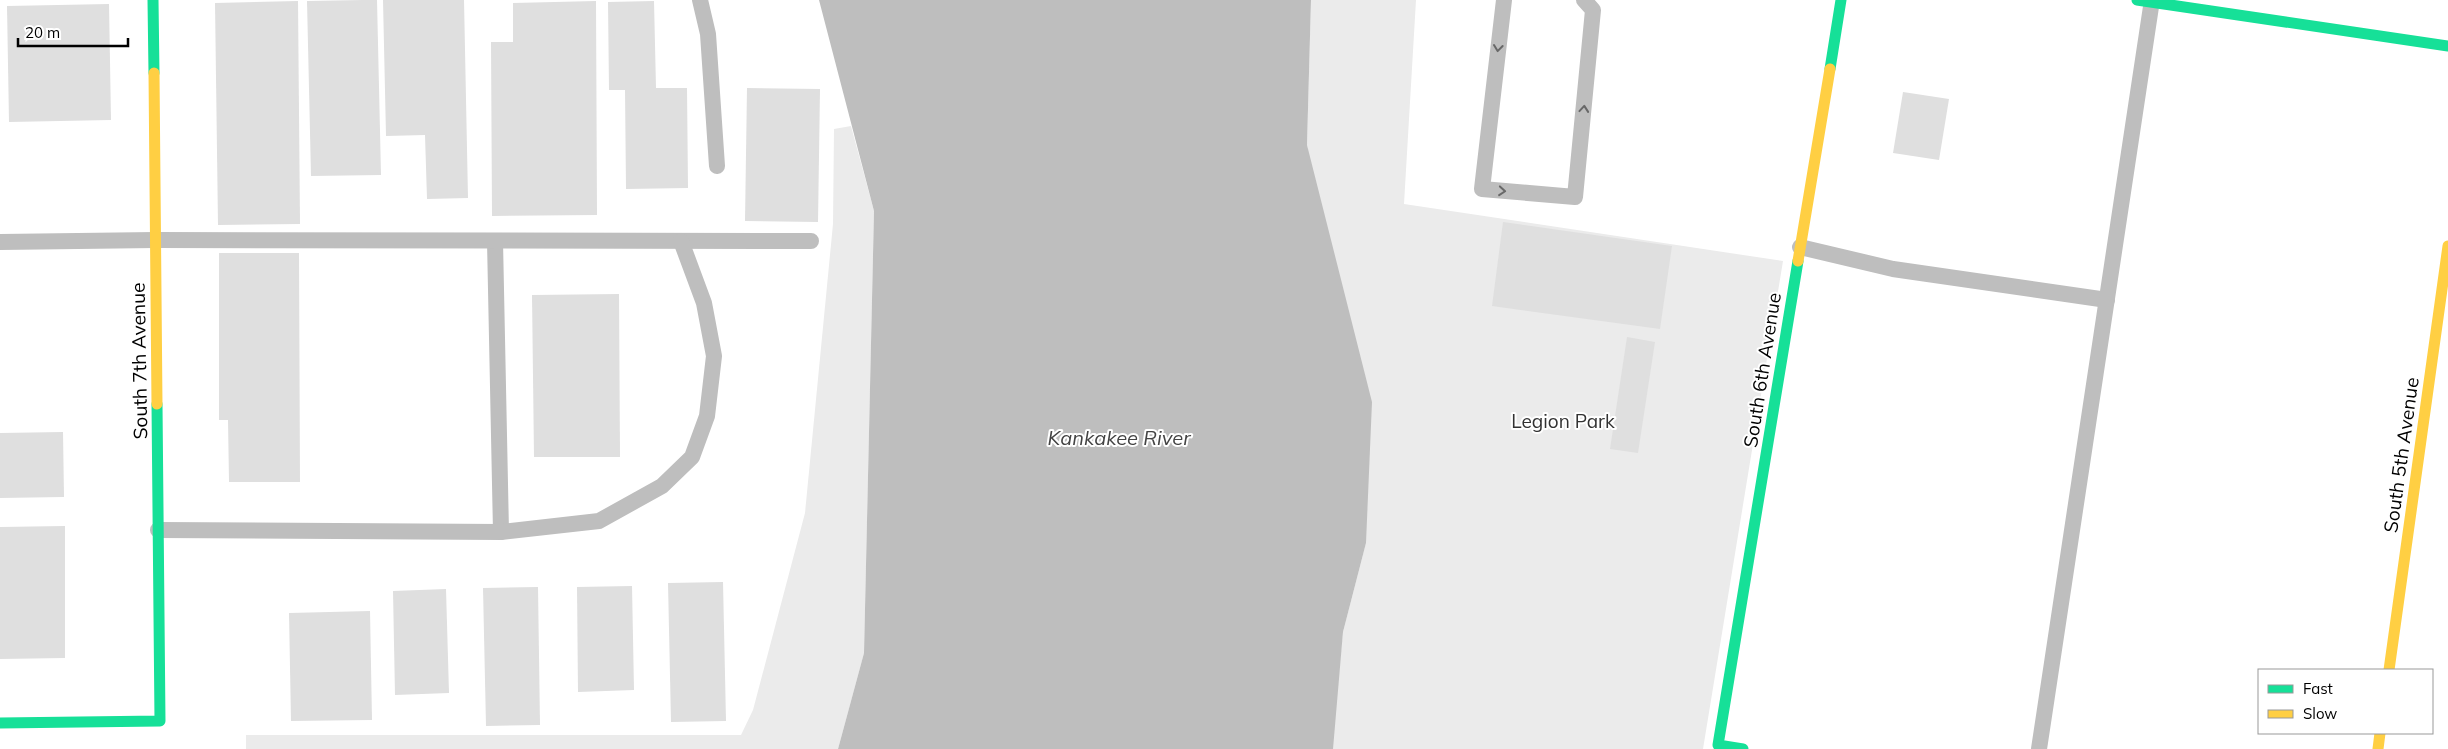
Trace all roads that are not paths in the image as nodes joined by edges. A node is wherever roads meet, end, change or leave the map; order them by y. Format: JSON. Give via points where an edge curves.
{"nodes":[{"id":1,"x":153,"y":0,"type":"edge"},
{"id":2,"x":700,"y":0,"type":"edge"},
{"id":3,"x":1504,"y":0,"type":"edge"},
{"id":4,"x":1584,"y":0,"type":"edge"},
{"id":5,"x":1841,"y":0,"type":"edge"},
{"id":6,"x":2147,"y":1,"type":"edge"},
{"id":7,"x":2448,"y":46,"type":"edge"},
{"id":8,"x":718,"y":166,"type":"dead end"},
{"id":9,"x":155,"y":240,"type":"junction"},
{"id":10,"x":495,"y":241,"type":"junction"},
{"id":11,"x":681,"y":241,"type":"junction"},
{"id":12,"x":811,"y":241,"type":"dead end"},
{"id":13,"x":0,"y":242,"type":"edge"},
{"id":14,"x":2448,"y":246,"type":"edge"},
{"id":15,"x":1800,"y":247,"type":"junction"},
{"id":16,"x":2107,"y":300,"type":"junction"},
{"id":17,"x":158,"y":530,"type":"junction"},
{"id":18,"x":501,"y":532,"type":"junction"},
{"id":19,"x":2389,"y":669,"type":"edge"},
{"id":20,"x":0,"y":723,"type":"edge"},
{"id":21,"x":2380,"y":734,"type":"edge"},
{"id":22,"x":1743,"y":749,"type":"edge"},
{"id":23,"x":2039,"y":749,"type":"edge"},
{"id":24,"x":2378,"y":749,"type":"edge"}],
"edges":[{"from":1,"to":9,"type":"street","name":"South 7th Avenue"},
{"from":2,"to":8,"type":"lane","via":[[708,34]]},
{"from":3,"to":4,"type":"lane","one_way":true,"via":[[1482,189],[1576,197],[1593,10]]},
{"from":5,"to":15,"type":"street","name":"South 6th Avenue"},
{"from":6,"to":7,"type":"street"},
{"from":6,"to":16,"type":"lane"},
{"from":9,"to":10,"type":"lane"},
{"from":9,"to":13,"type":"lane"},
{"from":9,"to":17,"type":"street","name":"South 7th Avenue"},
{"from":10,"to":11,"type":"lane"},
{"from":10,"to":18,"type":"lane"},
{"from":11,"to":12,"type":"lane"},
{"from":11,"to":18,"type":"lane","via":[[704,303],[714,356],[707,416],[692,457],[662,486],[599,521]]},
{"from":14,"to":19,"type":"street","name":"South 5th Avenue"},
{"from":15,"to":16,"type":"lane","via":[[1893,269]]},
{"from":15,"to":22,"type":"street","name":"South 6th Avenue","via":[[1718,745]]},
{"from":16,"to":23,"type":"lane"},
{"from":17,"to":18,"type":"lane"},
{"from":17,"to":20,"type":"street","name":"South 7th Avenue","via":[[160,721]]},
{"from":21,"to":24,"type":"street"}]}
